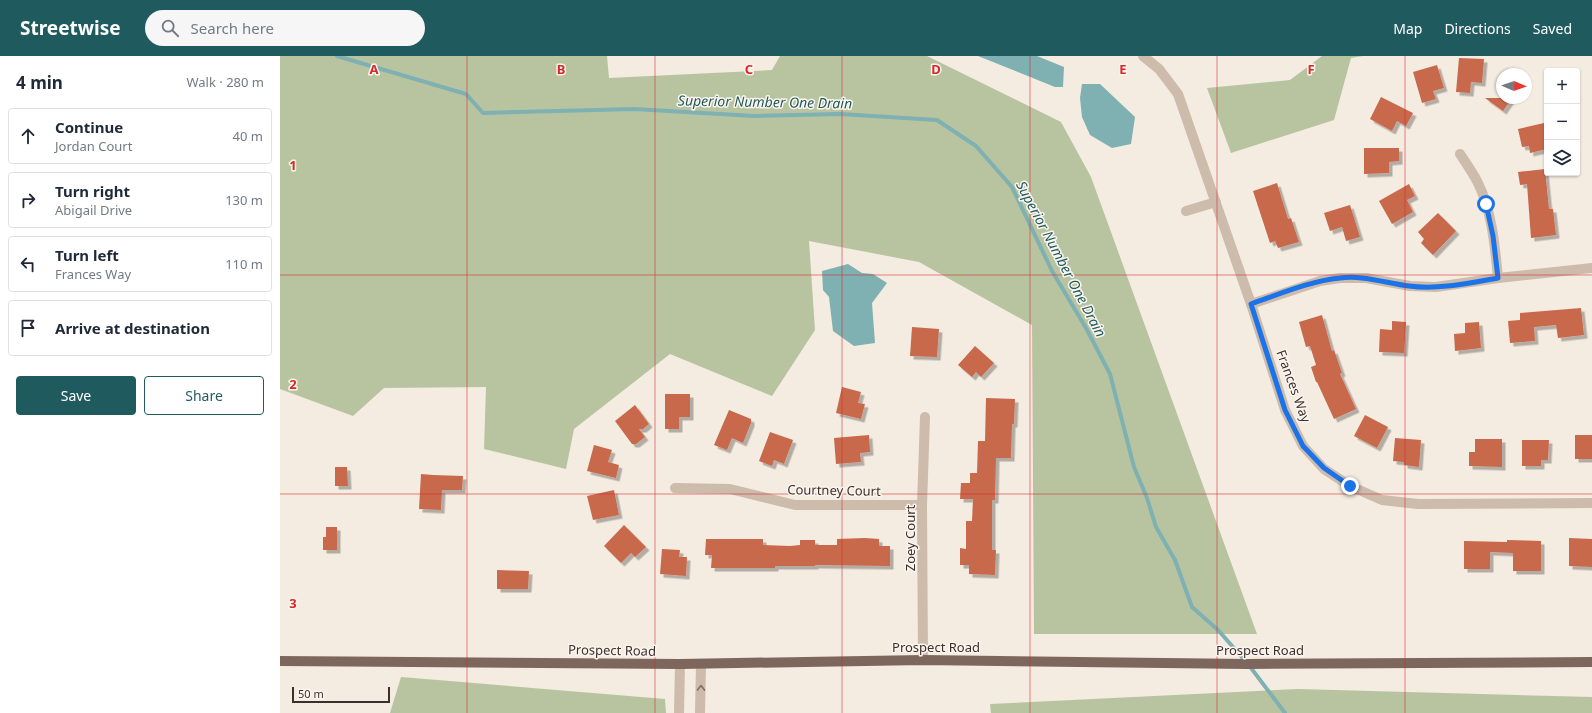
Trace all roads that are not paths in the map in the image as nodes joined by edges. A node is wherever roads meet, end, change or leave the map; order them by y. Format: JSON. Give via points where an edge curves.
{"nodes":[{"id":1,"x":1143,"y":56,"type":"edge"},
{"id":2,"x":1460,"y":154,"type":"dead end"},
{"id":3,"x":1216,"y":202,"type":"junction"},
{"id":4,"x":1186,"y":211,"type":"dead end"},
{"id":5,"x":1592,"y":268,"type":"edge"},
{"id":6,"x":1498,"y":278,"type":"junction"},
{"id":7,"x":1251,"y":304,"type":"junction"},
{"id":8,"x":925,"y":417,"type":"dead end"},
{"id":9,"x":676,"y":488,"type":"dead end"},
{"id":10,"x":1592,"y":503,"type":"edge"},
{"id":11,"x":922,"y":505,"type":"junction"},
{"id":12,"x":923,"y":660,"type":"junction"},
{"id":13,"x":280,"y":661,"type":"edge"},
{"id":14,"x":1592,"y":662,"type":"edge"},
{"id":15,"x":680,"y":664,"type":"junction"},
{"id":16,"x":701,"y":664,"type":"junction"},
{"id":17,"x":680,"y":713,"type":"edge"},
{"id":18,"x":700,"y":713,"type":"edge"}],
"edges":[{"from":1,"to":3,"type":"street","name":"Frances Way","via":[[1159,69],[1178,94]]},
{"from":2,"to":6,"type":"street","via":[[1478,183],[1486,204]]},
{"from":3,"to":4,"type":"street"},
{"from":3,"to":7,"type":"street","name":"Frances Way"},
{"from":5,"to":6,"type":"street"},
{"from":6,"to":7,"type":"street","via":[[1436,287],[1410,286],[1366,278],[1340,278],[1320,281]]},
{"from":7,"to":10,"type":"street","name":"Frances Way","via":[[1285,410],[1303,446],[1324,468],[1350,486],[1382,500],[1418,504]]},
{"from":8,"to":11,"type":"street","name":"Zoey Court"},
{"from":9,"to":11,"type":"street","name":"Courtney Court","via":[[730,489],[795,505]]},
{"from":11,"to":12,"type":"street","name":"Zoey Court"},
{"from":12,"to":14,"type":"main road","name":"Prospect Road","via":[[1248,664]]},
{"from":12,"to":16,"type":"main road","name":"Prospect Road"},
{"from":13,"to":15,"type":"main road","name":"Prospect Road"},
{"from":15,"to":16,"type":"main road","name":"Prospect Road"},
{"from":15,"to":17,"type":"street"},
{"from":18,"to":16,"type":"street","one_way":true}]}
